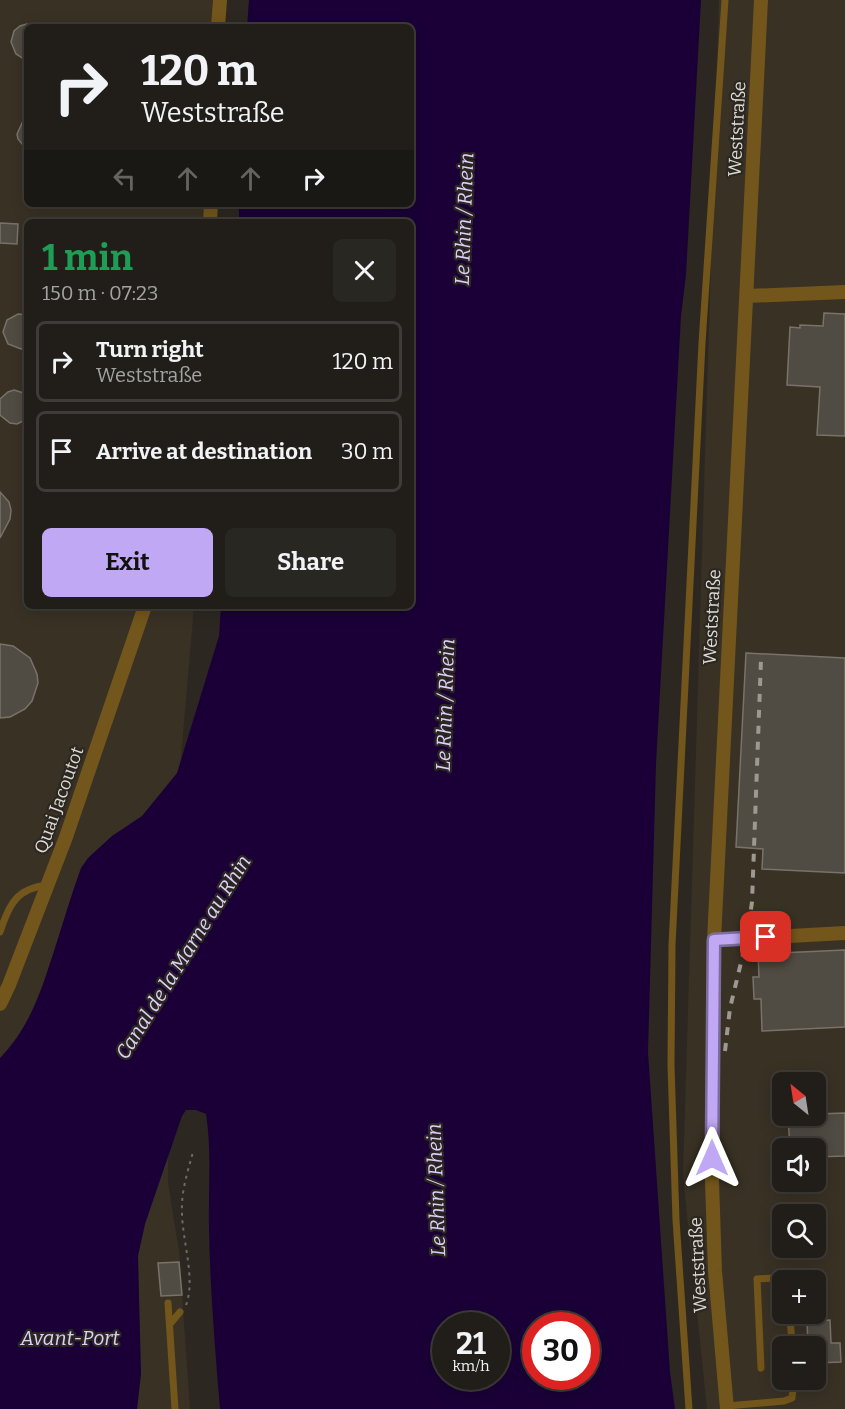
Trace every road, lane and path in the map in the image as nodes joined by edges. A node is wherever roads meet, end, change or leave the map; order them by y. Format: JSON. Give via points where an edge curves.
{"nodes":[{"id":1,"x":219,"y":0,"type":"edge"},
{"id":2,"x":725,"y":0,"type":"edge"},
{"id":3,"x":761,"y":0,"type":"edge"},
{"id":4,"x":218,"y":24,"type":"edge"},
{"id":5,"x":836,"y":290,"type":"edge"},
{"id":6,"x":747,"y":296,"type":"junction"},
{"id":7,"x":144,"y":609,"type":"edge"},
{"id":8,"x":48,"y":885,"type":"junction"},
{"id":9,"x":0,"y":932,"type":"edge"},
{"id":10,"x":845,"y":933,"type":"edge"},
{"id":11,"x":714,"y":940,"type":"junction"},
{"id":12,"x":0,"y":1004,"type":"edge"},
{"id":13,"x":193,"y":1152,"type":"dead end"},
{"id":14,"x":772,"y":1278,"type":"edge"},
{"id":15,"x":168,"y":1303,"type":"dead end"},
{"id":16,"x":180,"y":1312,"type":"joint"},
{"id":17,"x":170,"y":1324,"type":"junction"},
{"id":18,"x":761,"y":1368,"type":"dead end"},
{"id":19,"x":793,"y":1390,"type":"edge"},
{"id":20,"x":727,"y":1407,"type":"edge"},
{"id":21,"x":176,"y":1409,"type":"edge"},
{"id":22,"x":688,"y":1409,"type":"edge"}],
"edges":[{"from":1,"to":4,"type":"street"},
{"from":2,"to":22,"type":"lane","via":[[702,343],[672,945],[676,1220]]},
{"from":3,"to":6,"type":"street","name":"Weststraße"},
{"from":5,"to":6,"type":"street"},
{"from":6,"to":11,"type":"street","name":"Weststraße"},
{"from":7,"to":8,"type":"street","name":"Quai Jacoutot"},
{"from":8,"to":9,"type":"lane","via":[[31,887],[16,896]]},
{"from":8,"to":12,"type":"street","name":"Quai Jacoutot"},
{"from":10,"to":11,"type":"street"},
{"from":11,"to":20,"type":"street","name":"Weststraße","via":[[713,1204]]},
{"from":13,"to":16,"type":"path","via":[[182,1211],[188,1304]]},
{"from":14,"to":18,"type":"lane","via":[[757,1279]]},
{"from":15,"to":17,"type":"lane"},
{"from":16,"to":17,"type":"lane"},
{"from":17,"to":21,"type":"lane"},
{"from":19,"to":20,"type":"lane","via":[[792,1398],[784,1401]]}]}
